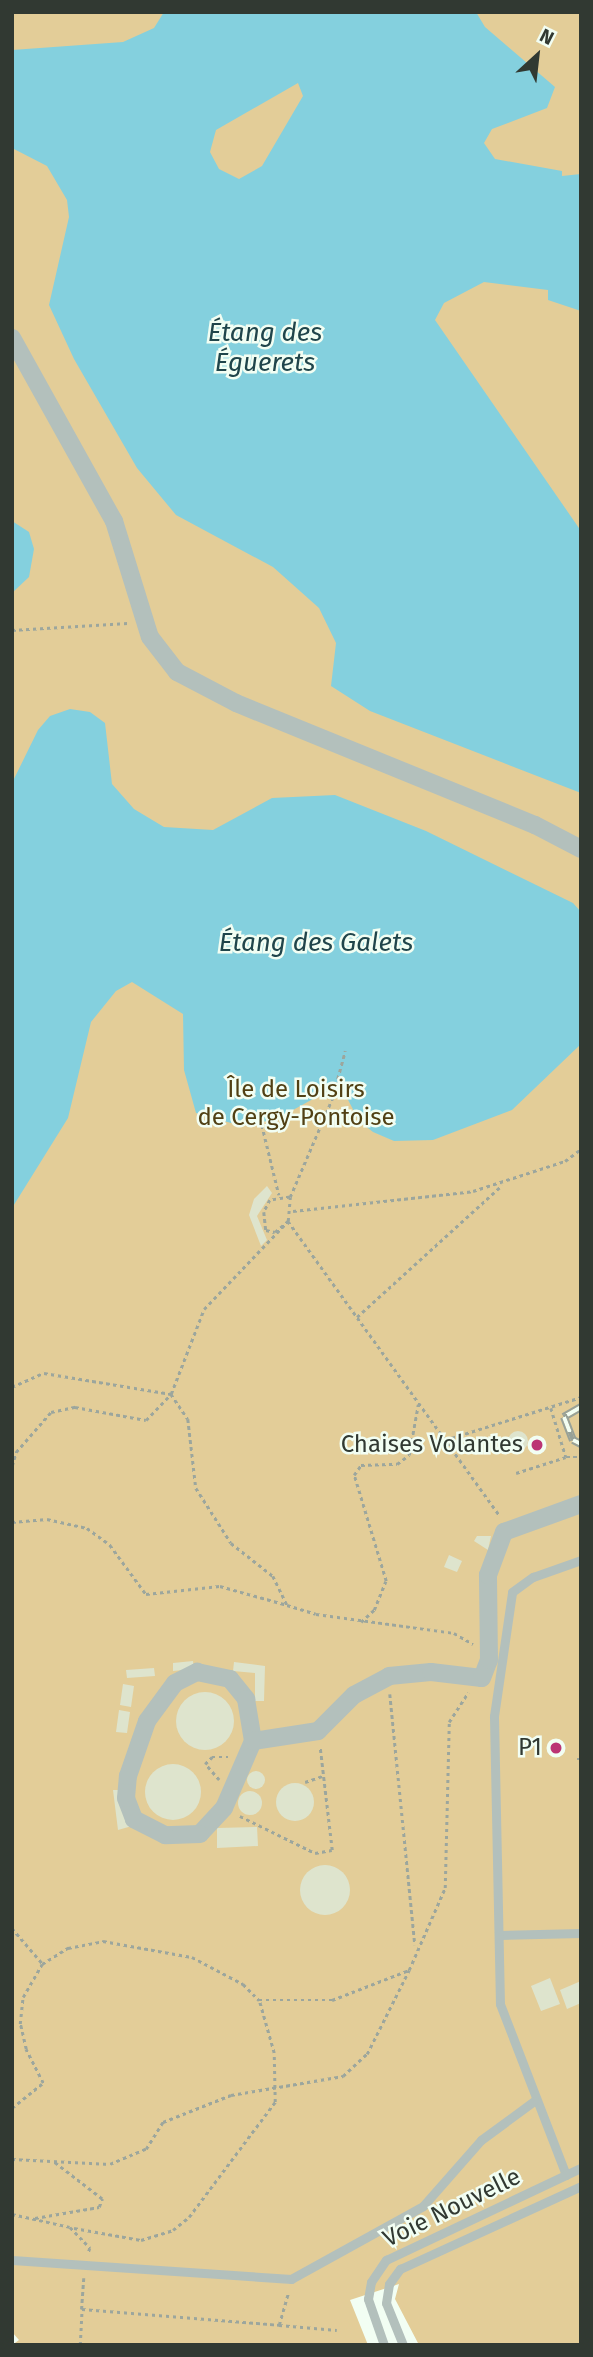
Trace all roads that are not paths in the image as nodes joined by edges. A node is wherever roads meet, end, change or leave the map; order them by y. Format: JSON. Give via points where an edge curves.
{"nodes":[{"id":1,"x":12,"y":338,"type":"edge"},
{"id":2,"x":581,"y":849,"type":"edge"},
{"id":3,"x":581,"y":1504,"type":"edge"},
{"id":4,"x":581,"y":1560,"type":"edge"},
{"id":5,"x":253,"y":1741,"type":"junction"},
{"id":6,"x":581,"y":1933,"type":"edge"},
{"id":7,"x":500,"y":1935,"type":"junction"},
{"id":8,"x":534,"y":2101,"type":"junction"},
{"id":9,"x":581,"y":2168,"type":"edge"},
{"id":10,"x":566,"y":2175,"type":"junction"},
{"id":11,"x":581,"y":2186,"type":"edge"},
{"id":12,"x":12,"y":2260,"type":"edge"},
{"id":13,"x":383,"y":2345,"type":"edge"},
{"id":14,"x":403,"y":2345,"type":"edge"}],
"edges":[{"from":1,"to":2,"type":"street","via":[[114,521],[144,622],[161,656],[205,689]]},
{"from":3,"to":5,"type":"street","via":[[509,1527],[488,1575],[489,1660],[482,1678],[431,1672],[389,1676],[354,1695],[318,1731]]},
{"from":4,"to":7,"type":"lane","via":[[533,1577],[516,1587],[509,1601],[494,1716]]},
{"from":5,"to":5,"type":"street","via":[[243,1693],[230,1679],[207,1671],[191,1674],[168,1689],[142,1733],[126,1787],[129,1808],[141,1825],[164,1835],[200,1834],[224,1808]]},
{"from":6,"to":7,"type":"lane"},
{"from":7,"to":8,"type":"lane","via":[[500,2004]]},
{"from":8,"to":10,"type":"lane"},
{"from":8,"to":12,"type":"lane","via":[[481,2140],[423,2206],[289,2279]]},
{"from":9,"to":10,"type":"lane","name":"Voie Nouvelle"},
{"from":10,"to":13,"type":"lane","name":"Voie Nouvelle","via":[[386,2260],[371,2282],[368,2300]]},
{"from":11,"to":14,"type":"lane","name":"Voie Nouvelle","via":[[400,2269],[387,2288],[386,2303]]}]}
